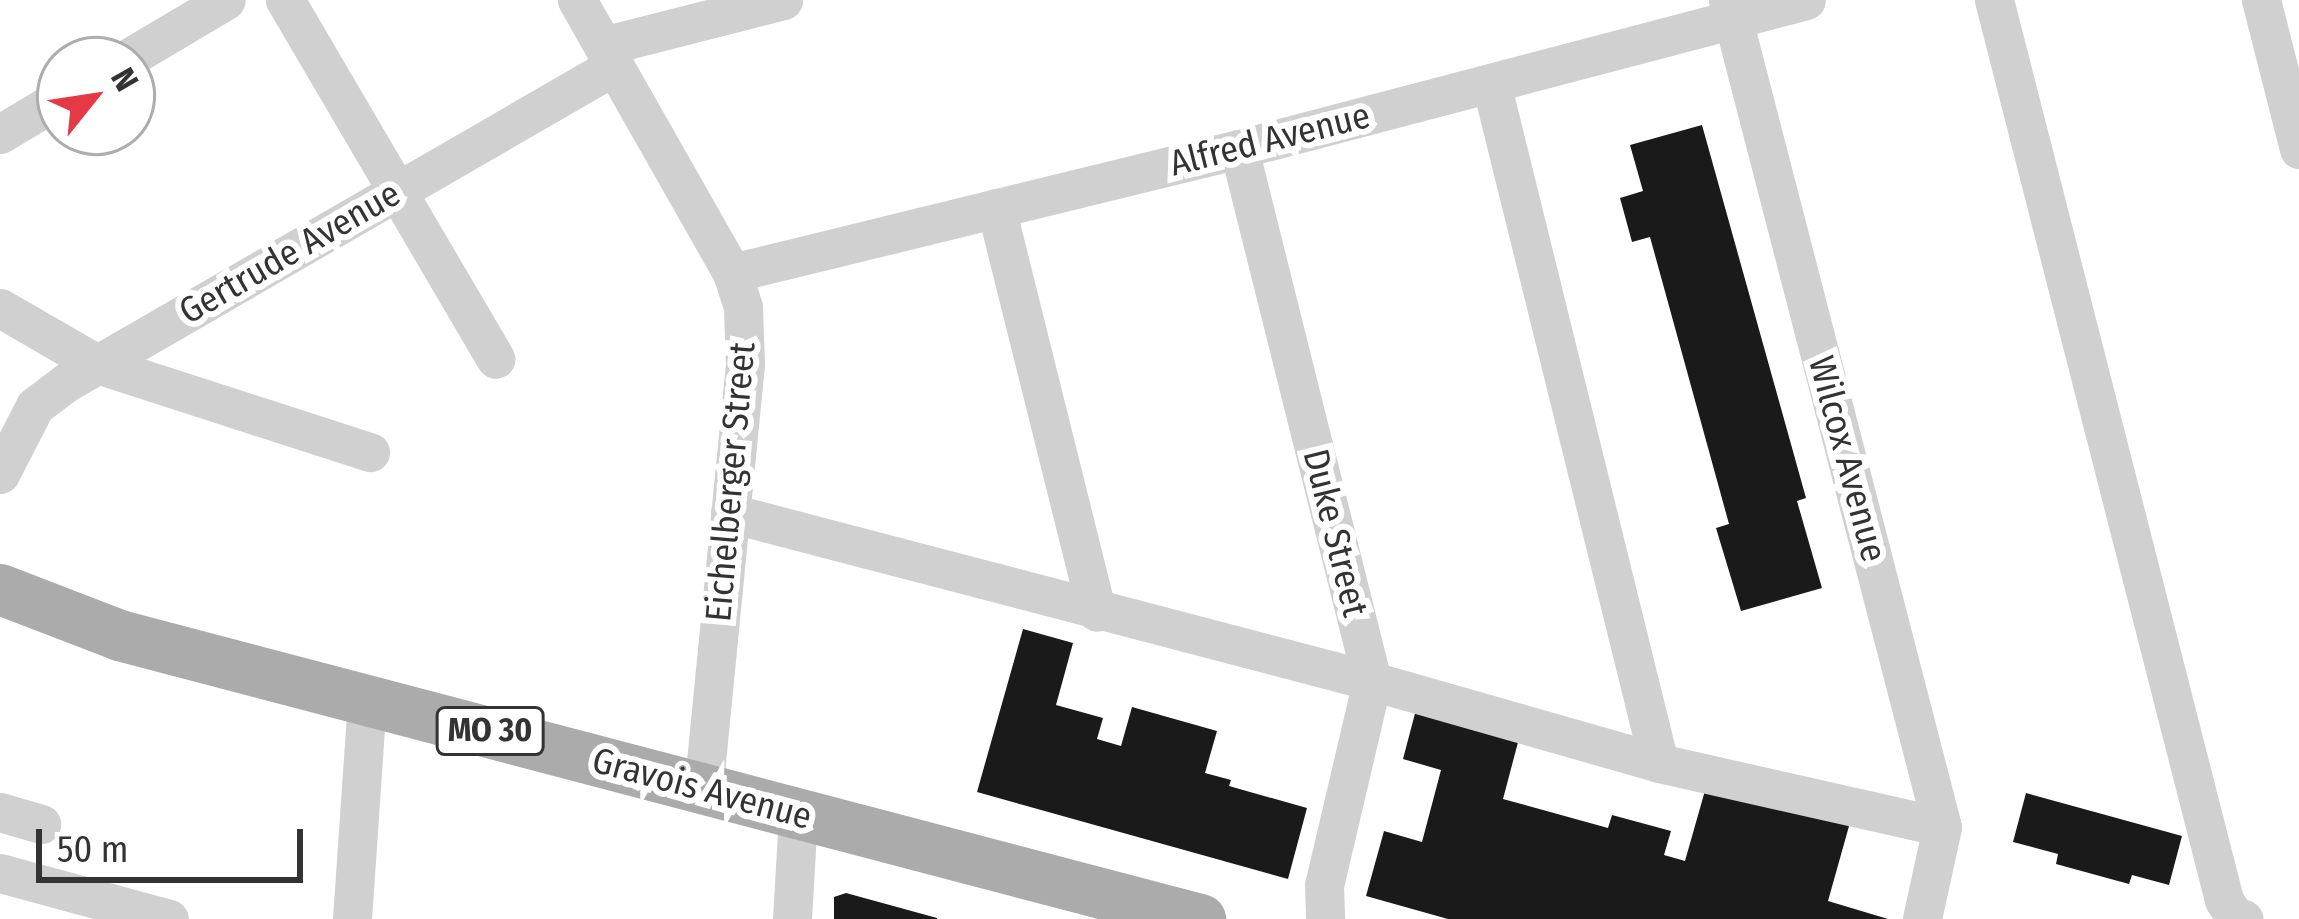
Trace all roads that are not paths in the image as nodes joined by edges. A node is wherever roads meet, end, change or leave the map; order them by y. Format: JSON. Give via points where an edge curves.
{"nodes":[{"id":1,"x":226,"y":0,"type":"edge"},
{"id":2,"x":285,"y":0,"type":"edge"},
{"id":3,"x":577,"y":0,"type":"edge"},
{"id":4,"x":783,"y":0,"type":"edge"},
{"id":5,"x":1806,"y":0,"type":"edge"},
{"id":6,"x":1994,"y":0,"type":"edge"},
{"id":7,"x":2261,"y":0,"type":"edge"},
{"id":8,"x":1730,"y":10,"type":"edge"},
{"id":9,"x":156,"y":42,"type":"edge"},
{"id":10,"x":609,"y":56,"type":"junction"},
{"id":11,"x":1491,"y":83,"type":"junction"},
{"id":12,"x":36,"y":112,"type":"edge"},
{"id":13,"x":0,"y":134,"type":"edge"},
{"id":14,"x":1239,"y":149,"type":"junction"},
{"id":15,"x":2299,"y":149,"type":"edge"},
{"id":16,"x":400,"y":190,"type":"junction"},
{"id":17,"x":996,"y":208,"type":"junction"},
{"id":18,"x":732,"y":273,"type":"junction"},
{"id":19,"x":0,"y":308,"type":"edge"},
{"id":20,"x":496,"y":359,"type":"dead end"},
{"id":21,"x":98,"y":364,"type":"junction"},
{"id":22,"x":370,"y":452,"type":"dead end"},
{"id":23,"x":0,"y":474,"type":"edge"},
{"id":24,"x":730,"y":513,"type":"junction"},
{"id":25,"x":0,"y":589,"type":"edge"},
{"id":26,"x":1096,"y":612,"type":"junction"},
{"id":27,"x":1372,"y":681,"type":"junction"},
{"id":28,"x":367,"y":698,"type":"junction"},
{"id":29,"x":1659,"y":764,"type":"junction"},
{"id":30,"x":703,"y":789,"type":"junction"},
{"id":31,"x":0,"y":812,"type":"edge"},
{"id":32,"x":798,"y":814,"type":"junction"},
{"id":33,"x":41,"y":824,"type":"dead end"},
{"id":34,"x":1942,"y":827,"type":"junction"},
{"id":35,"x":0,"y":873,"type":"edge"},
{"id":36,"x":145,"y":916,"type":"edge"},
{"id":37,"x":352,"y":919,"type":"edge"},
{"id":38,"x":792,"y":919,"type":"edge"},
{"id":39,"x":1200,"y":919,"type":"edge"},
{"id":40,"x":1325,"y":919,"type":"edge"},
{"id":41,"x":1922,"y":919,"type":"edge"},
{"id":42,"x":2244,"y":919,"type":"edge"}],
"edges":[{"from":1,"to":9,"type":"street"},
{"from":2,"to":16,"type":"street"},
{"from":3,"to":10,"type":"street","name":"Eichelberger Street"},
{"from":4,"to":10,"type":"street","name":"Gertrude Avenue"},
{"from":5,"to":8,"type":"street","name":"Alfred Avenue"},
{"from":6,"to":42,"type":"street","via":[[2224,900]]},
{"from":7,"to":15,"type":"street"},
{"from":8,"to":11,"type":"street","name":"Alfred Avenue"},
{"from":8,"to":34,"type":"street","name":"Wilcox Avenue"},
{"from":10,"to":16,"type":"street","name":"Gertrude Avenue"},
{"from":10,"to":18,"type":"street","name":"Eichelberger Street"},
{"from":11,"to":14,"type":"street","name":"Alfred Avenue"},
{"from":11,"to":29,"type":"street"},
{"from":12,"to":13,"type":"street"},
{"from":14,"to":17,"type":"street","name":"Alfred Avenue"},
{"from":14,"to":27,"type":"street","name":"Duke Street"},
{"from":16,"to":20,"type":"street"},
{"from":16,"to":21,"type":"street","name":"Gertrude Avenue"},
{"from":17,"to":18,"type":"street","name":"Alfred Avenue"},
{"from":17,"to":26,"type":"street"},
{"from":18,"to":24,"type":"street","name":"Eichelberger Street","via":[[743,307],[745,364]]},
{"from":19,"to":21,"type":"street"},
{"from":21,"to":22,"type":"street"},
{"from":21,"to":23,"type":"street","name":"Gertrude Avenue","via":[[35,406]]},
{"from":24,"to":26,"type":"street"},
{"from":24,"to":30,"type":"street","name":"Eichelberger Street"},
{"from":25,"to":28,"type":"main road","name":"Gravois Avenue","number":"MO 30","via":[[104,631]]},
{"from":26,"to":27,"type":"street"},
{"from":27,"to":29,"type":"street"},
{"from":27,"to":40,"type":"street","name":"Duke Street","via":[[1324,885]]},
{"from":28,"to":30,"type":"main road","name":"Gravois Avenue","number":"MO 30"},
{"from":28,"to":37,"type":"street"},
{"from":29,"to":34,"type":"street"},
{"from":30,"to":32,"type":"main road","name":"Gravois Avenue","number":"MO 30"},
{"from":31,"to":33,"type":"street"},
{"from":32,"to":38,"type":"street"},
{"from":32,"to":39,"type":"main road","name":"Gravois Avenue","number":"MO 30"},
{"from":34,"to":41,"type":"street","name":"Wilcox Avenue"},
{"from":35,"to":36,"type":"street"}]}
